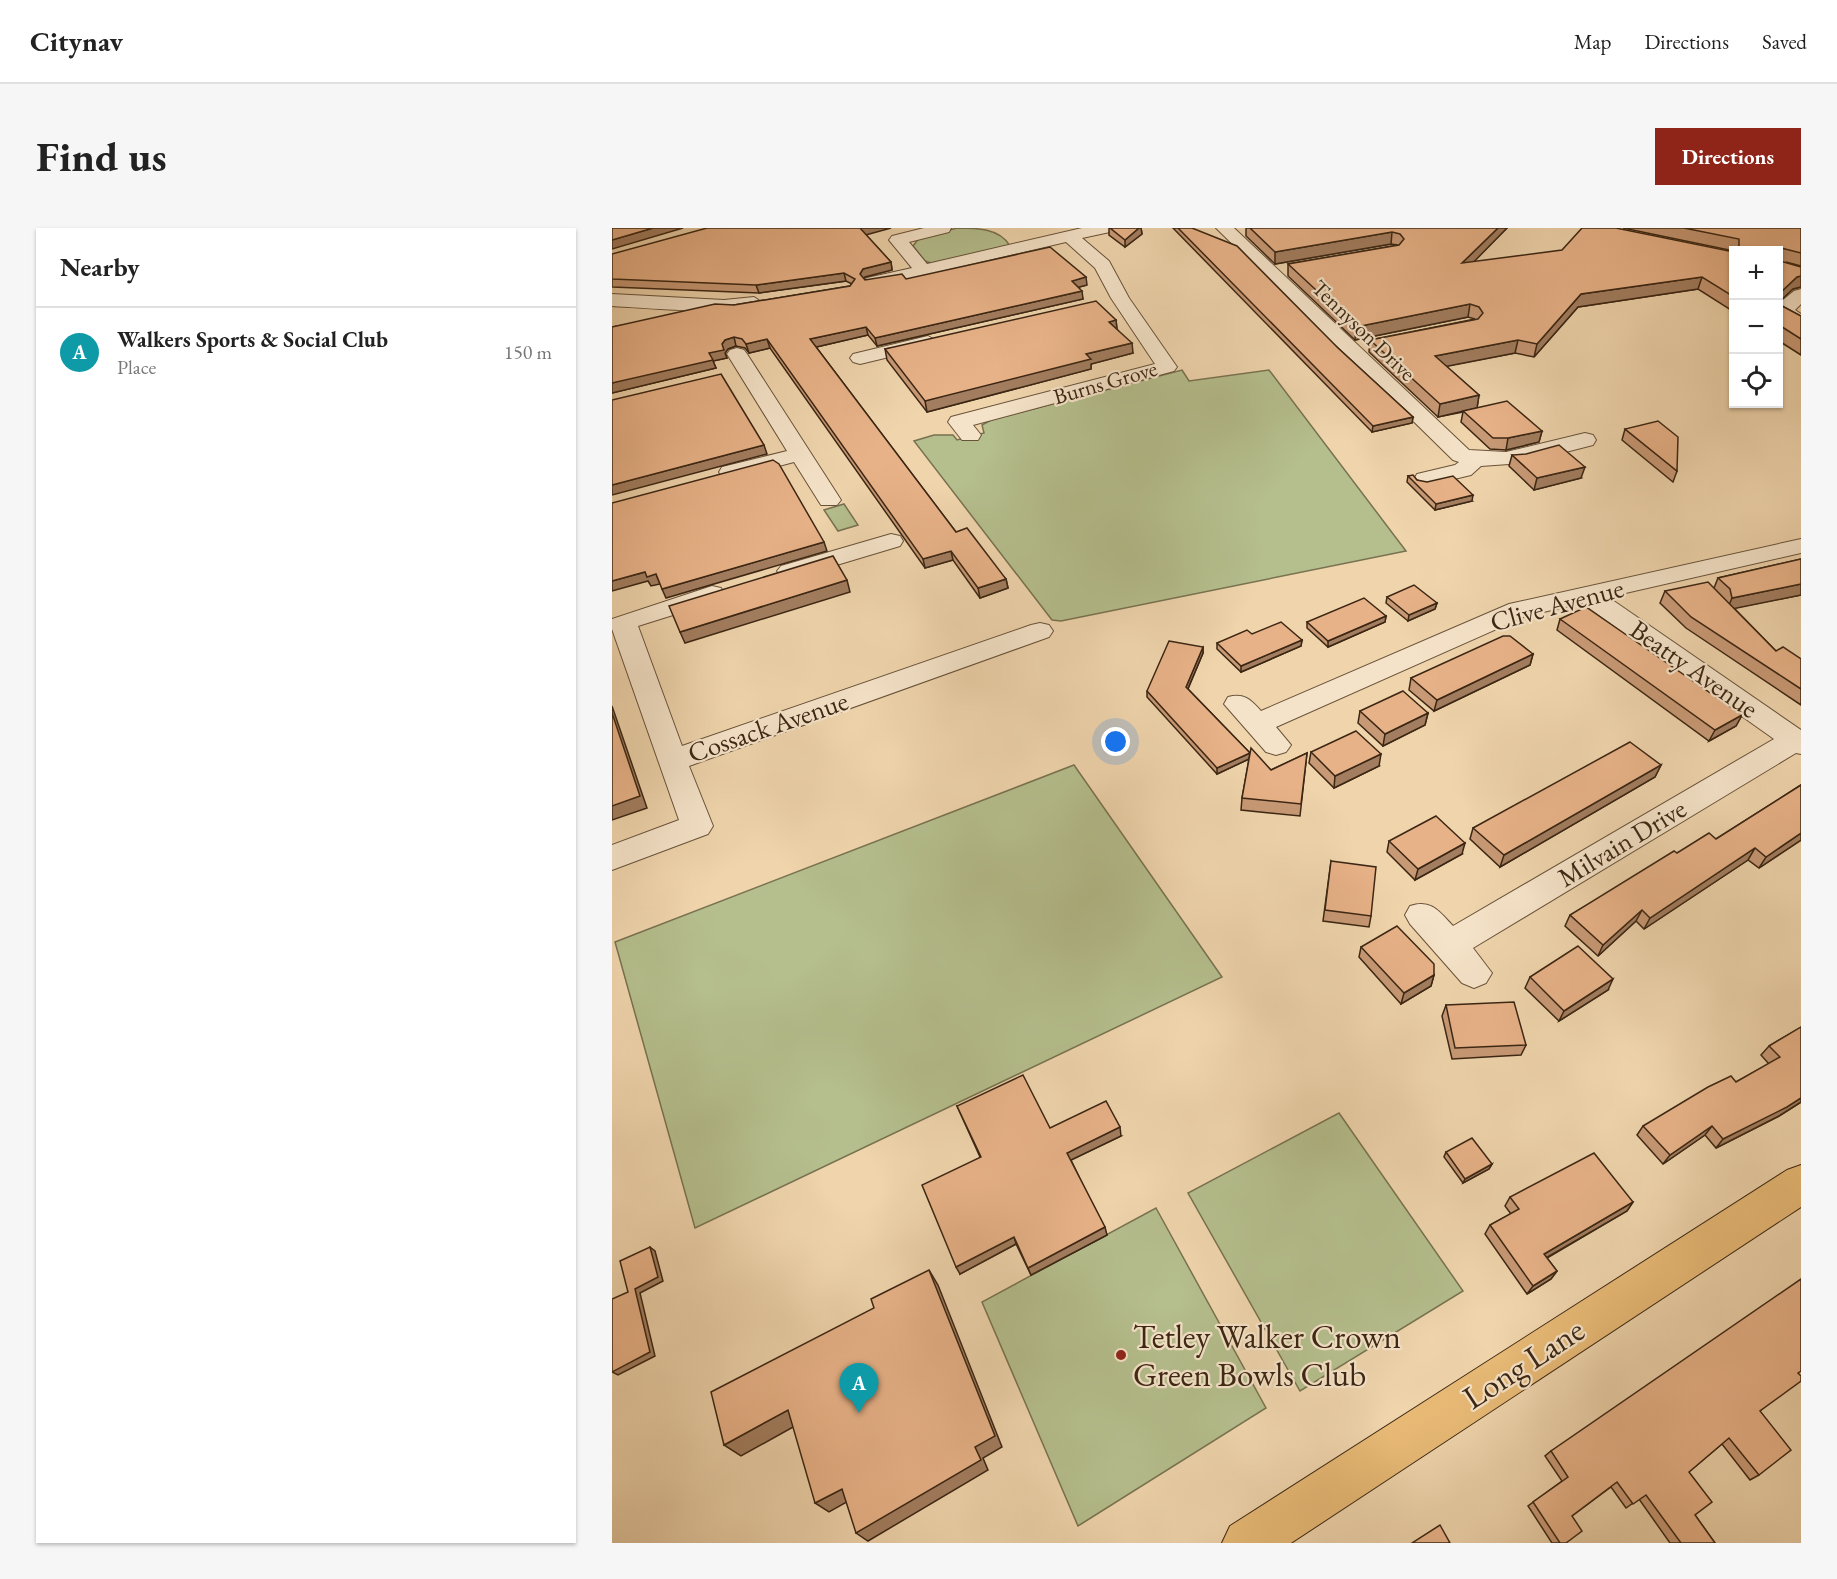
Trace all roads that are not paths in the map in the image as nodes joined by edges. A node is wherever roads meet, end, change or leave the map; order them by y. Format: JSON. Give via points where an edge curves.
{"nodes":[{"id":1,"x":943,"y":228,"type":"edge"},
{"id":2,"x":1104,"y":228,"type":"edge"},
{"id":3,"x":1224,"y":228,"type":"edge"},
{"id":4,"x":1003,"y":232,"type":"dead end"},
{"id":5,"x":1071,"y":237,"type":"junction"},
{"id":6,"x":1027,"y":248,"type":"junction"},
{"id":7,"x":1292,"y":268,"type":"edge"},
{"id":8,"x":924,"y":271,"type":"junction"},
{"id":9,"x":1270,"y":272,"type":"junction"},
{"id":10,"x":873,"y":282,"type":"edge"},
{"id":11,"x":1801,"y":295,"type":"edge"},
{"id":12,"x":1120,"y":298,"type":"junction"},
{"id":13,"x":612,"y":300,"type":"edge"},
{"id":14,"x":768,"y":301,"type":"edge"},
{"id":15,"x":652,"y":302,"type":"junction"},
{"id":16,"x":1097,"y":303,"type":"edge"},
{"id":17,"x":634,"y":318,"type":"dead end"},
{"id":18,"x":1801,"y":323,"type":"edge"},
{"id":19,"x":950,"y":337,"type":"edge"},
{"id":20,"x":1372,"y":344,"type":"edge"},
{"id":21,"x":1347,"y":349,"type":"junction"},
{"id":22,"x":860,"y":358,"type":"dead end"},
{"id":23,"x":723,"y":375,"type":"edge"},
{"id":24,"x":956,"y":428,"type":"dead end"},
{"id":25,"x":800,"y":454,"type":"junction"},
{"id":26,"x":1603,"y":454,"type":"dead end"},
{"id":27,"x":1475,"y":460,"type":"junction"},
{"id":28,"x":709,"y":478,"type":"edge"},
{"id":29,"x":1425,"y":479,"type":"edge"},
{"id":30,"x":829,"y":500,"type":"dead end"},
{"id":31,"x":891,"y":541,"type":"dead end"},
{"id":32,"x":1801,"y":546,"type":"edge"},
{"id":33,"x":770,"y":577,"type":"edge"},
{"id":34,"x":736,"y":587,"type":"edge"},
{"id":35,"x":1586,"y":594,"type":"junction"},
{"id":36,"x":1021,"y":631,"type":"dead end"},
{"id":37,"x":1798,"y":742,"type":"edge"},
{"id":38,"x":1276,"y":745,"type":"dead end"},
{"id":39,"x":672,"y":761,"type":"junction"},
{"id":40,"x":612,"y":858,"type":"edge"},
{"id":41,"x":1422,"y":915,"type":"dead end"},
{"id":42,"x":1449,"y":945,"type":"junction"},
{"id":43,"x":1474,"y":973,"type":"dead end"},
{"id":44,"x":1801,"y":1184,"type":"edge"},
{"id":45,"x":1246,"y":1543,"type":"edge"}],
"edges":[{"from":1,"to":8,"type":"street","via":[[898,240]]},
{"from":2,"to":5,"type":"street"},
{"from":3,"to":9,"type":"street","name":"Tennyson Drive"},
{"from":4,"to":6,"type":"street"},
{"from":5,"to":6,"type":"street"},
{"from":5,"to":12,"type":"street","name":"Burns Grove","via":[[1103,264]]},
{"from":6,"to":8,"type":"street"},
{"from":7,"to":9,"type":"street"},
{"from":8,"to":10,"type":"street"},
{"from":9,"to":21,"type":"street","name":"Tennyson Drive"},
{"from":11,"to":18,"type":"street","via":[[1783,310]]},
{"from":12,"to":16,"type":"street"},
{"from":12,"to":24,"type":"street","name":"Burns Grove","via":[[1167,367]]},
{"from":13,"to":15,"type":"street"},
{"from":14,"to":15,"type":"street","via":[[724,306]]},
{"from":15,"to":17,"type":"street"},
{"from":19,"to":22,"type":"street"},
{"from":20,"to":21,"type":"street"},
{"from":21,"to":27,"type":"street","name":"Tennyson Drive","via":[[1455,451]]},
{"from":23,"to":25,"type":"street","via":[[741,362]]},
{"from":25,"to":28,"type":"street"},
{"from":25,"to":30,"type":"street"},
{"from":26,"to":27,"type":"street","via":[[1578,434],[1498,460]]},
{"from":27,"to":29,"type":"street","via":[[1463,470]]},
{"from":31,"to":33,"type":"street","via":[[856,542]]},
{"from":32,"to":35,"type":"street","name":"Clive Avenue"},
{"from":34,"to":39,"type":"street","via":[[623,622]]},
{"from":35,"to":37,"type":"street","name":"Beatty Avenue"},
{"from":35,"to":38,"type":"street","name":"Clive Avenue","via":[[1502,616],[1247,714]]},
{"from":36,"to":39,"type":"street","name":"Cossack Avenue"},
{"from":37,"to":42,"type":"street","name":"Milvain Drive"},
{"from":39,"to":40,"type":"street","name":"Cossack Avenue","via":[[698,826]]},
{"from":41,"to":42,"type":"street"},
{"from":42,"to":43,"type":"street"},
{"from":44,"to":45,"type":"main road","name":"Long Lane"}]}
